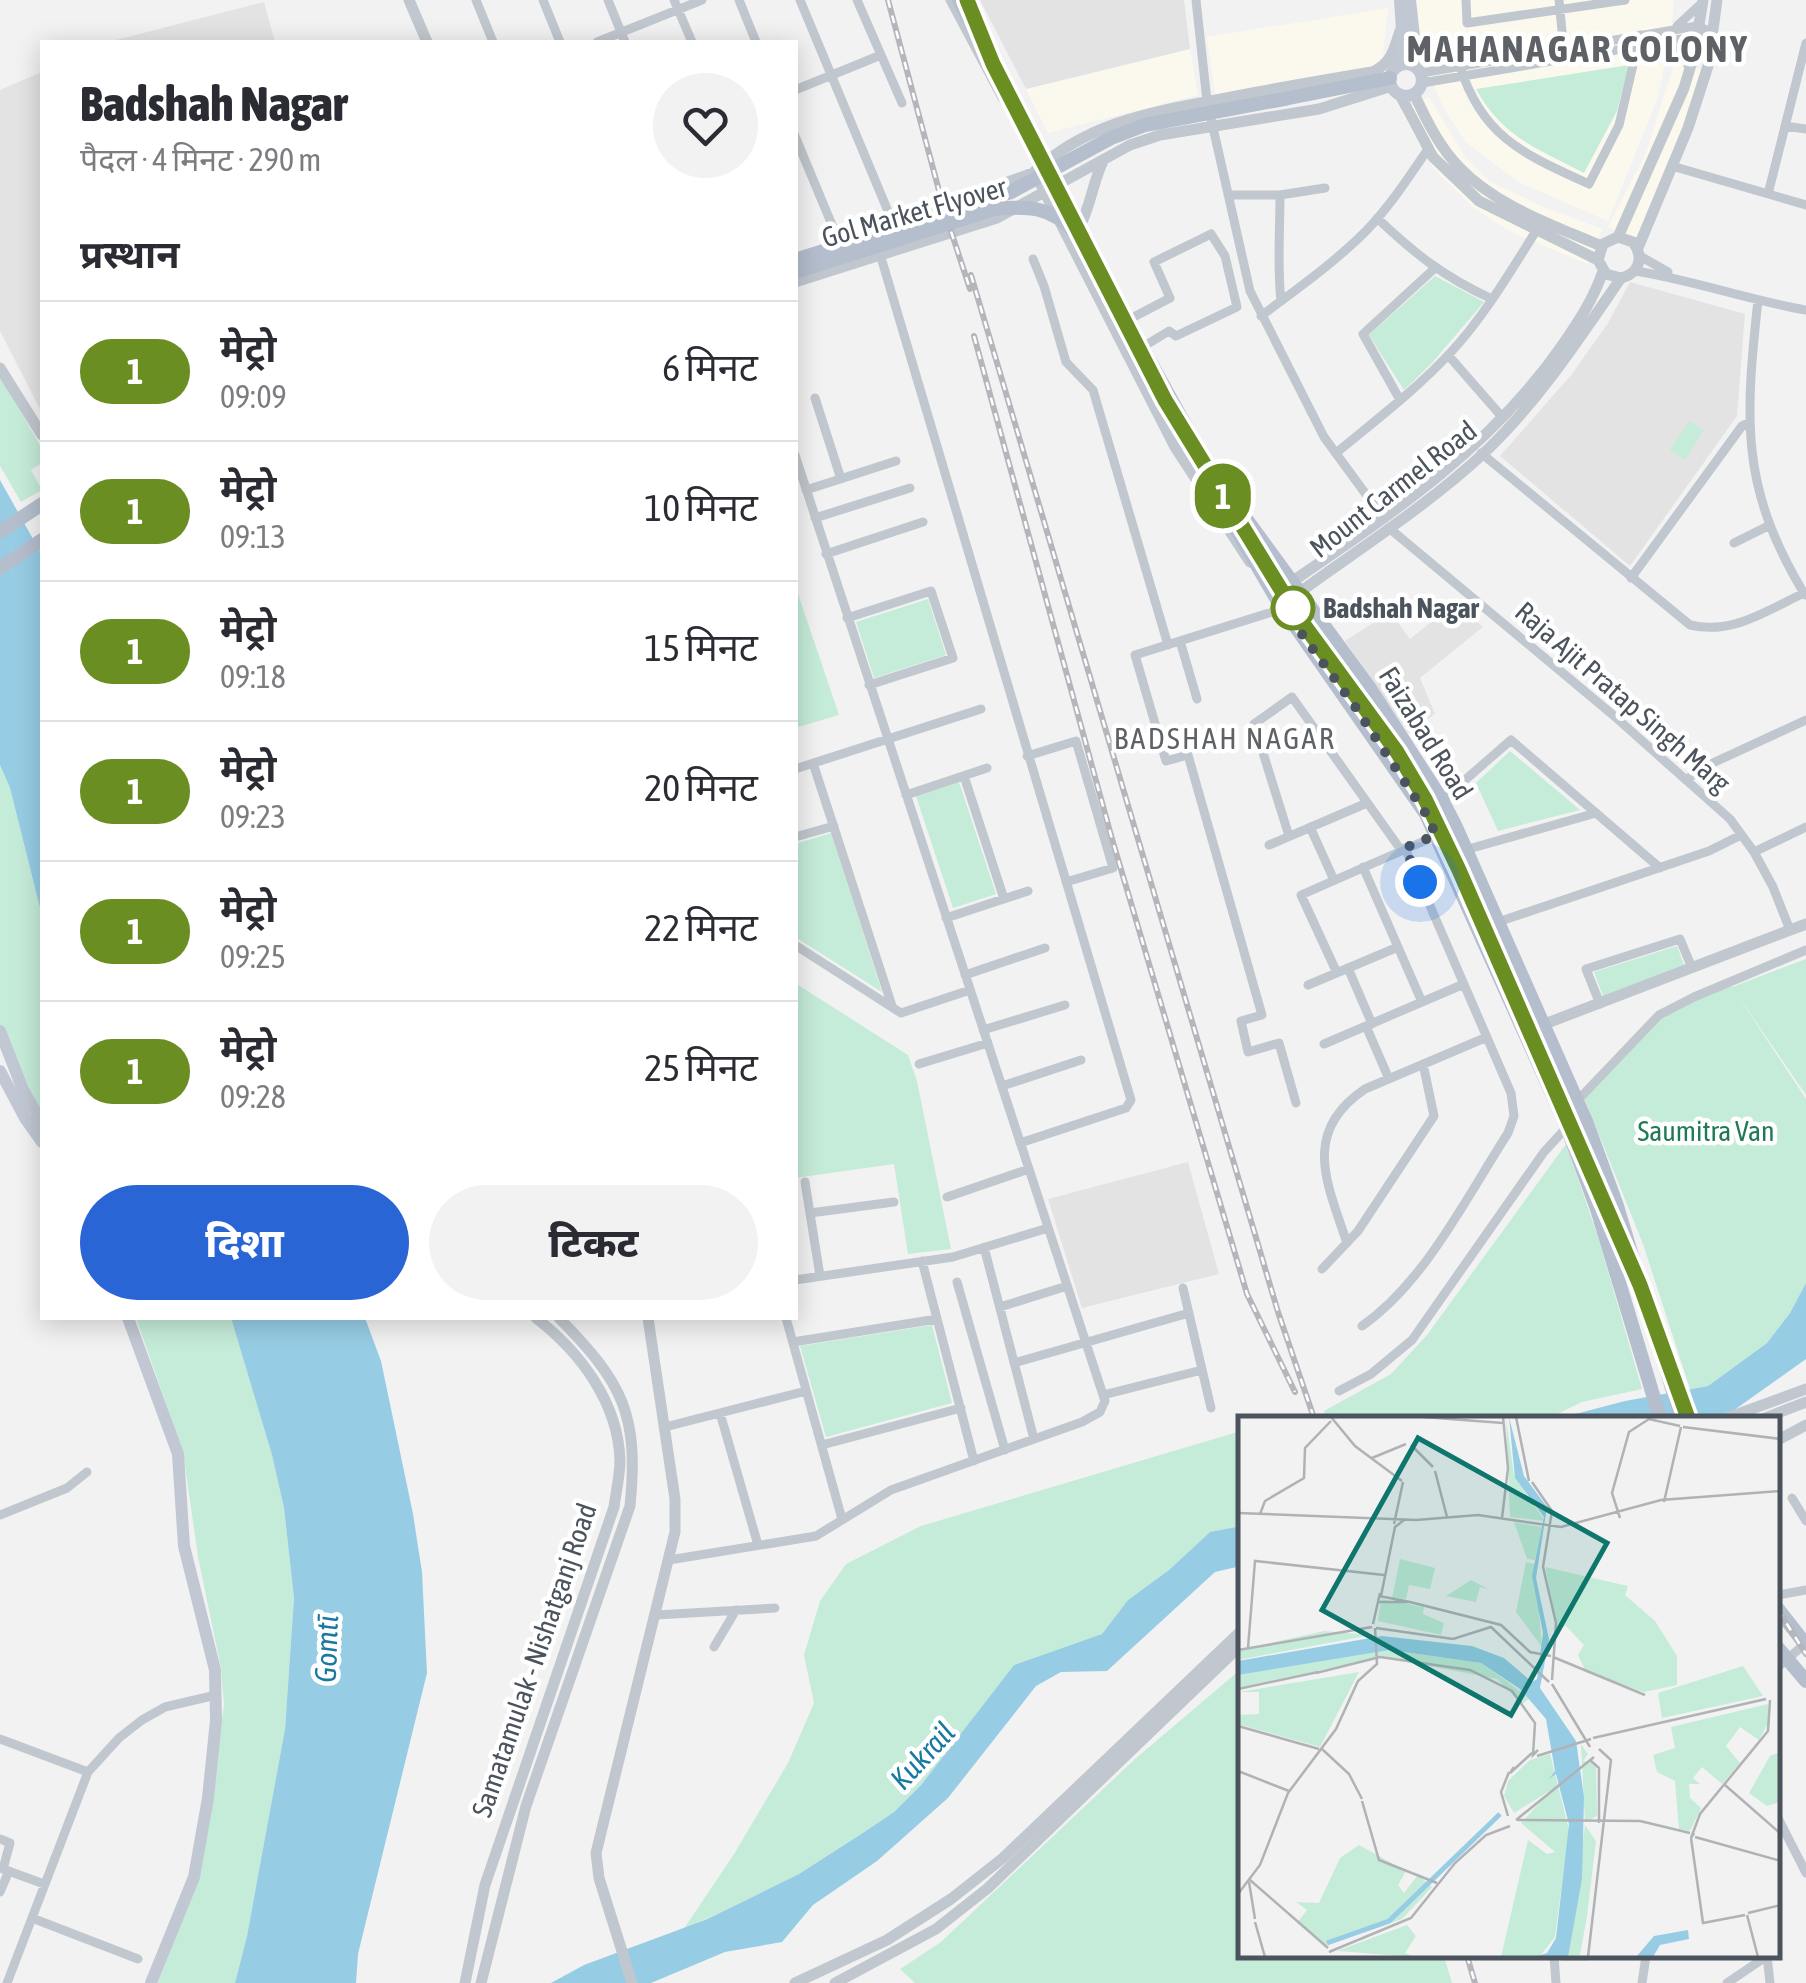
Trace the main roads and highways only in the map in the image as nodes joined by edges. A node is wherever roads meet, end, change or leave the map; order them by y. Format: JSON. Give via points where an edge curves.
{"nodes":[{"id":1,"x":963,"y":0,"type":"edge"},
{"id":2,"x":1400,"y":0,"type":"edge"},
{"id":3,"x":1410,"y":0,"type":"edge"},
{"id":4,"x":1403,"y":80,"type":"junction"},
{"id":5,"x":798,"y":255,"type":"edge"},
{"id":6,"x":798,"y":271,"type":"edge"},
{"id":7,"x":40,"y":505,"type":"edge"},
{"id":8,"x":0,"y":532,"type":"edge"},
{"id":9,"x":40,"y":541,"type":"edge"},
{"id":10,"x":0,"y":568,"type":"edge"},
{"id":11,"x":1259,"y":570,"type":"joint"},
{"id":12,"x":0,"y":1032,"type":"edge"},
{"id":13,"x":0,"y":1071,"type":"edge"},
{"id":14,"x":34,"y":1118,"type":"edge"},
{"id":15,"x":129,"y":1320,"type":"edge"},
{"id":16,"x":1659,"y":1416,"type":"edge"},
{"id":17,"x":1680,"y":1416,"type":"edge"},
{"id":18,"x":1781,"y":1613,"type":"edge"},
{"id":19,"x":1806,"y":1645,"type":"edge"},
{"id":20,"x":1782,"y":1658,"type":"edge"},
{"id":21,"x":1806,"y":1681,"type":"edge"},
{"id":22,"x":151,"y":1983,"type":"edge"}],
"edges":[{"from":1,"to":17,"type":"main road","name":"Faizabad Road","via":[[1039,168],[1209,468],[1371,690],[1456,827],[1618,1206]]},
{"from":2,"to":4,"type":"main road"},
{"from":3,"to":4,"type":"main road","via":[[1415,46]]},
{"from":4,"to":5,"type":"main road","name":"Gol Market Flyover","bridge":true,"via":[[1145,125],[1011,192]]},
{"from":6,"to":11,"type":"main road","name":"Gol Market Flyover","bridge":true,"via":[[994,209],[1027,206],[1064,220]]},
{"from":7,"to":8,"type":"main road"},
{"from":9,"to":10,"type":"main road"},
{"from":11,"to":16,"type":"main road","name":"Faizabad Road","via":[[1436,835],[1567,1127]]},
{"from":12,"to":14,"type":"main road"},
{"from":13,"to":14,"type":"main road"},
{"from":15,"to":22,"type":"main road","via":[[178,1454],[184,1546],[216,1695],[194,1877]]},
{"from":18,"to":19,"type":"main road"},
{"from":20,"to":21,"type":"main road"}]}
